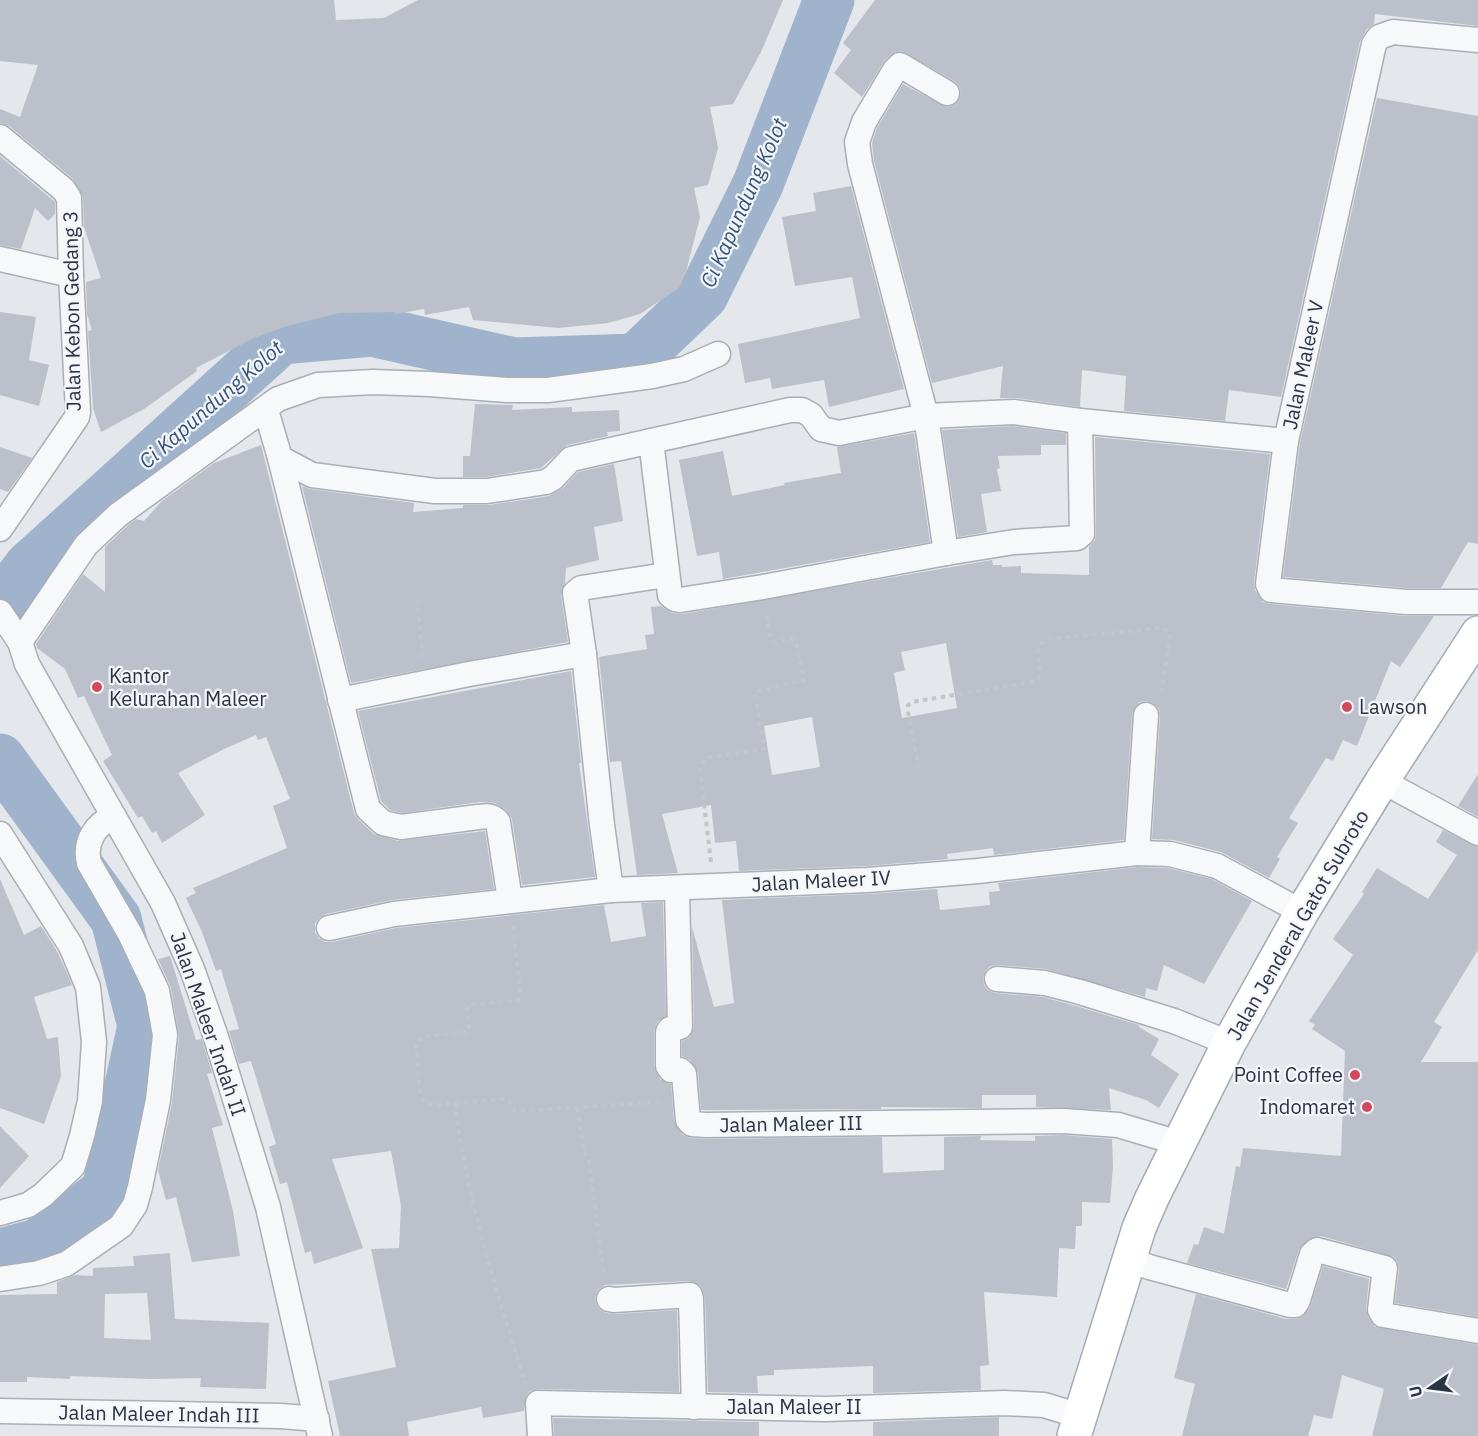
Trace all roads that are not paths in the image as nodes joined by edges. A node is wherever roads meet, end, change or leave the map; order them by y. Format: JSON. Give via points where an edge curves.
{"nodes":[{"id":1,"x":1478,"y":40,"type":"edge"},
{"id":2,"x":947,"y":93,"type":"dead end"},
{"id":3,"x":0,"y":137,"type":"edge"},
{"id":4,"x":0,"y":259,"type":"edge"},
{"id":5,"x":70,"y":275,"type":"junction"},
{"id":6,"x":718,"y":354,"type":"dead end"},
{"id":7,"x":266,"y":410,"type":"junction"},
{"id":8,"x":926,"y":416,"type":"junction"},
{"id":9,"x":1080,"y":421,"type":"junction"},
{"id":10,"x":651,"y":441,"type":"junction"},
{"id":11,"x":1286,"y":441,"type":"junction"},
{"id":12,"x":280,"y":458,"type":"junction"},
{"id":13,"x":0,"y":529,"type":"edge"},
{"id":14,"x":946,"y":553,"type":"junction"},
{"id":15,"x":666,"y":574,"type":"junction"},
{"id":16,"x":1478,"y":602,"type":"edge"},
{"id":17,"x":1,"y":613,"type":"edge"},
{"id":18,"x":1478,"y":633,"type":"edge"},
{"id":19,"x":20,"y":642,"type":"junction"},
{"id":20,"x":584,"y":654,"type":"junction"},
{"id":21,"x":340,"y":700,"type":"junction"},
{"id":22,"x":1146,"y":715,"type":"road end"},
{"id":23,"x":1382,"y":781,"type":"junction"},
{"id":24,"x":114,"y":817,"type":"junction"},
{"id":25,"x":1478,"y":833,"type":"edge"},
{"id":26,"x":0,"y":834,"type":"edge"},
{"id":27,"x":1137,"y":853,"type":"junction"},
{"id":28,"x":678,"y":888,"type":"junction"},
{"id":29,"x":611,"y":890,"type":"junction"},
{"id":30,"x":510,"y":900,"type":"junction"},
{"id":31,"x":1302,"y":912,"type":"junction"},
{"id":32,"x":328,"y":928,"type":"dead end"},
{"id":33,"x":997,"y":979,"type":"dead end"},
{"id":34,"x":1229,"y":1043,"type":"junction"},
{"id":35,"x":1179,"y":1143,"type":"junction"},
{"id":36,"x":0,"y":1213,"type":"edge"},
{"id":37,"x":1129,"y":1259,"type":"junction"},
{"id":38,"x":0,"y":1279,"type":"edge"},
{"id":39,"x":609,"y":1299,"type":"road end"},
{"id":40,"x":1478,"y":1331,"type":"edge"},
{"id":41,"x":694,"y":1407,"type":"junction"},
{"id":42,"x":0,"y":1411,"type":"edge"},
{"id":43,"x":1077,"y":1426,"type":"edge"},
{"id":44,"x":318,"y":1427,"type":"edge"},
{"id":45,"x":540,"y":1436,"type":"edge"}],
"edges":[{"from":1,"to":11,"type":"street","name":"Jalan Maleer V","via":[[1393,32],[1379,37],[1374,44]]},
{"from":2,"to":8,"type":"street","via":[[900,65],[856,142]]},
{"from":3,"to":5,"type":"street","name":"Jalan Kebon Gedang 3","via":[[67,194]]},
{"from":4,"to":5,"type":"street"},
{"from":5,"to":13,"type":"street","name":"Jalan Kebon Gedang 3","via":[[77,417]]},
{"from":6,"to":7,"type":"street","via":[[684,369],[652,376],[548,390],[373,382],[318,385],[278,399]]},
{"from":7,"to":12,"type":"street"},
{"from":7,"to":19,"type":"street","via":[[100,531],[86,545]]},
{"from":8,"to":9,"type":"street","via":[[1014,412]]},
{"from":8,"to":10,"type":"street","via":[[839,434],[821,429],[802,410],[790,410]]},
{"from":8,"to":14,"type":"street"},
{"from":9,"to":11,"type":"street"},
{"from":9,"to":14,"type":"street","via":[[1082,534],[1071,540]]},
{"from":10,"to":12,"type":"street","via":[[571,459],[546,482],[487,491],[435,491],[312,475]]},
{"from":10,"to":15,"type":"street"},
{"from":11,"to":16,"type":"street","name":"Jalan Maleer V","via":[[1271,590],[1406,602]]},
{"from":12,"to":21,"type":"street"},
{"from":14,"to":15,"type":"street","via":[[675,599],[670,595]]},
{"from":15,"to":20,"type":"street","via":[[577,591]]},
{"from":17,"to":19,"type":"street","name":"Jalan Maleer Indah II"},
{"from":18,"to":23,"type":"main road","name":"Jalan Jenderal Gatot Subroto"},
{"from":19,"to":24,"type":"street","name":"Jalan Maleer Indah II","via":[[27,664]]},
{"from":20,"to":21,"type":"street"},
{"from":20,"to":29,"type":"street"},
{"from":21,"to":30,"type":"street","via":[[368,809],[383,823],[401,827],[495,818]]},
{"from":22,"to":27,"type":"street"},
{"from":23,"to":25,"type":"street"},
{"from":23,"to":31,"type":"main road","name":"Jalan Jenderal Gatot Subroto"},
{"from":24,"to":38,"type":"street","via":[[94,830],[87,854],[157,991],[165,1035],[158,1100],[140,1187],[135,1205],[120,1226],[66,1264]]},
{"from":24,"to":44,"type":"street","name":"Jalan Maleer Indah II","via":[[178,935],[215,1034],[268,1208]]},
{"from":26,"to":36,"type":"street","via":[[71,946],[88,987],[94,1042],[90,1101],[73,1166],[28,1205]]},
{"from":27,"to":28,"type":"street","name":"Jalan Maleer IV","via":[[868,880]]},
{"from":27,"to":31,"type":"street","name":"Jalan Maleer IV","via":[[1170,854],[1216,867]]},
{"from":28,"to":29,"type":"street","name":"Jalan Maleer IV"},
{"from":28,"to":35,"type":"street","name":"Jalan Maleer III","via":[[680,1027],[668,1032],[668,1066],[684,1074],[688,1119],[692,1124],[1064,1121],[1119,1125]]},
{"from":29,"to":30,"type":"street","name":"Jalan Maleer IV"},
{"from":30,"to":32,"type":"street","name":"Jalan Maleer IV","via":[[394,914]]},
{"from":31,"to":34,"type":"main road","name":"Jalan Jenderal Gatot Subroto"},
{"from":33,"to":34,"type":"street","via":[[1045,983],[1080,992]]},
{"from":34,"to":35,"type":"main road","name":"Jalan Jenderal Gatot Subroto"},
{"from":35,"to":37,"type":"main road","name":"Jalan Jenderal Gatot Subroto","via":[[1139,1228]]},
{"from":37,"to":40,"type":"street","via":[[1149,1268],[1295,1305],[1312,1254],[1317,1250],[1385,1268],[1380,1310],[1383,1315]]},
{"from":37,"to":43,"type":"main road","name":"Jalan Jenderal Gatot Subroto"},
{"from":39,"to":41,"type":"street","via":[[690,1294]]},
{"from":41,"to":43,"type":"street","name":"Jalan Maleer II","via":[[826,1409],[1005,1403],[1044,1405]]},
{"from":41,"to":45,"type":"street","name":"Jalan Maleer II","via":[[538,1403]]},
{"from":42,"to":44,"type":"street","name":"Jalan Maleer Indah III","via":[[281,1416]]}]}
